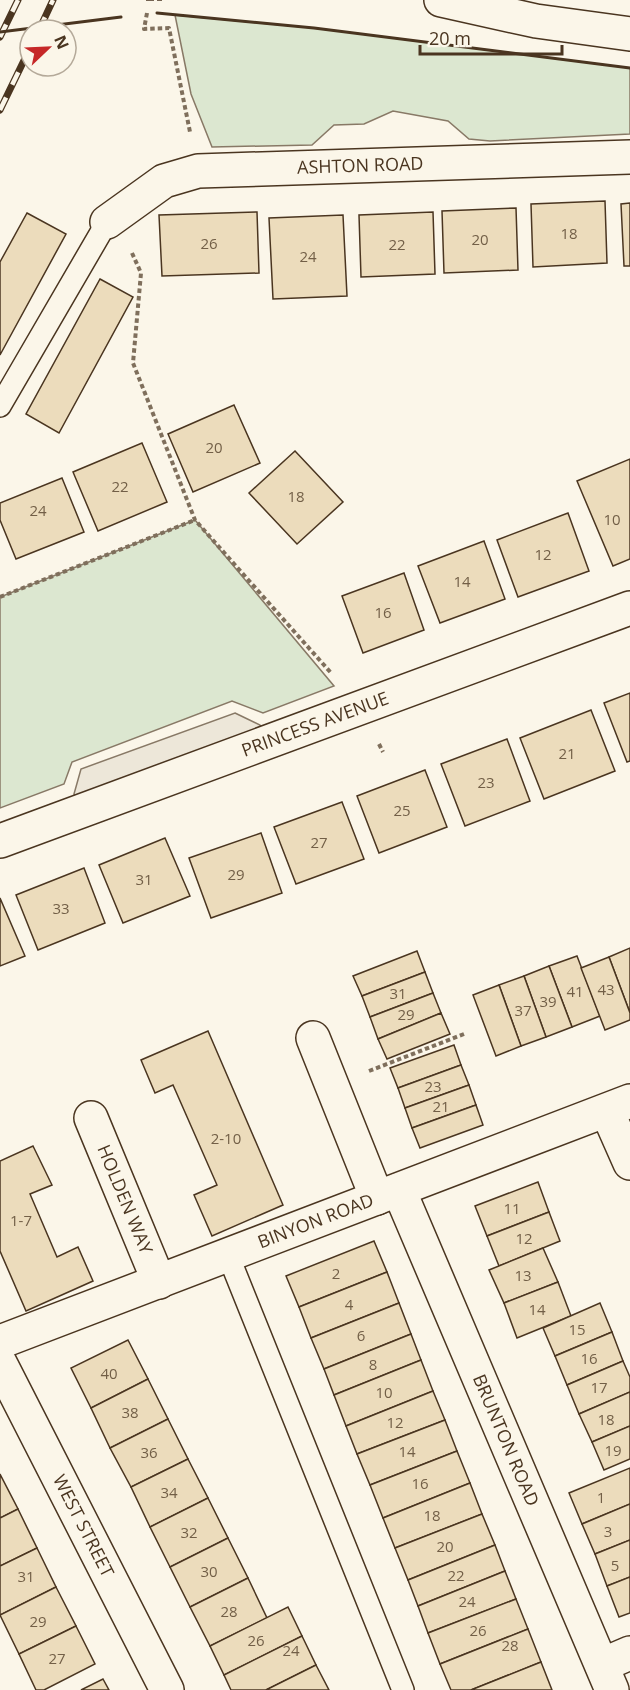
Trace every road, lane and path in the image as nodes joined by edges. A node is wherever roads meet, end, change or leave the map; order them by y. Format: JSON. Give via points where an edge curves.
{"nodes":[{"id":1,"x":441,"y":0,"type":"edge"},
{"id":2,"x":147,"y":13,"type":"dead end"},
{"id":3,"x":630,"y":34,"type":"edge"},
{"id":4,"x":630,"y":157,"type":"edge"},
{"id":5,"x":198,"y":171,"type":"junction"},
{"id":6,"x":107,"y":222,"type":"junction"},
{"id":7,"x":0,"y":406,"type":"edge"},
{"id":8,"x":195,"y":520,"type":"junction"},
{"id":9,"x":0,"y":597,"type":"edge"},
{"id":10,"x":630,"y":608,"type":"edge"},
{"id":11,"x":334,"y":676,"type":"dead end"},
{"id":12,"x":0,"y":841,"type":"edge"},
{"id":13,"x":464,"y":1035,"type":"dead end"},
{"id":14,"x":313,"y":1038,"type":"dead end"},
{"id":15,"x":332,"y":1085,"type":"junction"},
{"id":16,"x":618,"y":1106,"type":"edge"},
{"id":17,"x":91,"y":1118,"type":"dead end"},
{"id":18,"x":630,"y":1163,"type":"edge"},
{"id":19,"x":388,"y":1194,"type":"junction"},
{"id":20,"x":228,"y":1255,"type":"junction"},
{"id":21,"x":159,"y":1282,"type":"junction"},
{"id":22,"x":0,"y":1342,"type":"edge"},
{"id":23,"x":0,"y":1363,"type":"edge"},
{"id":24,"x":615,"y":1669,"type":"edge"},
{"id":25,"x":167,"y":1690,"type":"edge"},
{"id":26,"x":403,"y":1690,"type":"edge"}],
"edges":[{"from":1,"to":3,"type":"street","via":[[536,21]]},
{"from":2,"to":5,"type":"path","via":[[144,28],[169,28]]},
{"from":4,"to":5,"type":"street","name":"ASHTON ROAD"},
{"from":5,"to":6,"type":"street","name":"ASHTON ROAD","via":[[164,181]]},
{"from":6,"to":7,"type":"lane"},
{"from":6,"to":8,"type":"path","via":[[130,250],[141,273],[133,363]]},
{"from":8,"to":9,"type":"path"},
{"from":8,"to":11,"type":"path"},
{"from":10,"to":12,"type":"street","name":"PRINCESS AVENUE"},
{"from":13,"to":15,"type":"path"},
{"from":14,"to":15,"type":"street","name":"BRUNTON ROAD"},
{"from":15,"to":19,"type":"street","name":"BRUNTON ROAD"},
{"from":16,"to":18,"type":"street"},
{"from":16,"to":19,"type":"street","name":"BINYON ROAD"},
{"from":17,"to":21,"type":"street","name":"HOLDEN WAY"},
{"from":19,"to":20,"type":"street","name":"BINYON ROAD"},
{"from":19,"to":24,"type":"street","name":"BRUNTON ROAD"},
{"from":20,"to":21,"type":"street","name":"BINYON ROAD"},
{"from":20,"to":26,"type":"lane"},
{"from":21,"to":22,"type":"street","name":"BINYON ROAD"},
{"from":23,"to":25,"type":"street","name":"WEST STREET"}]}
